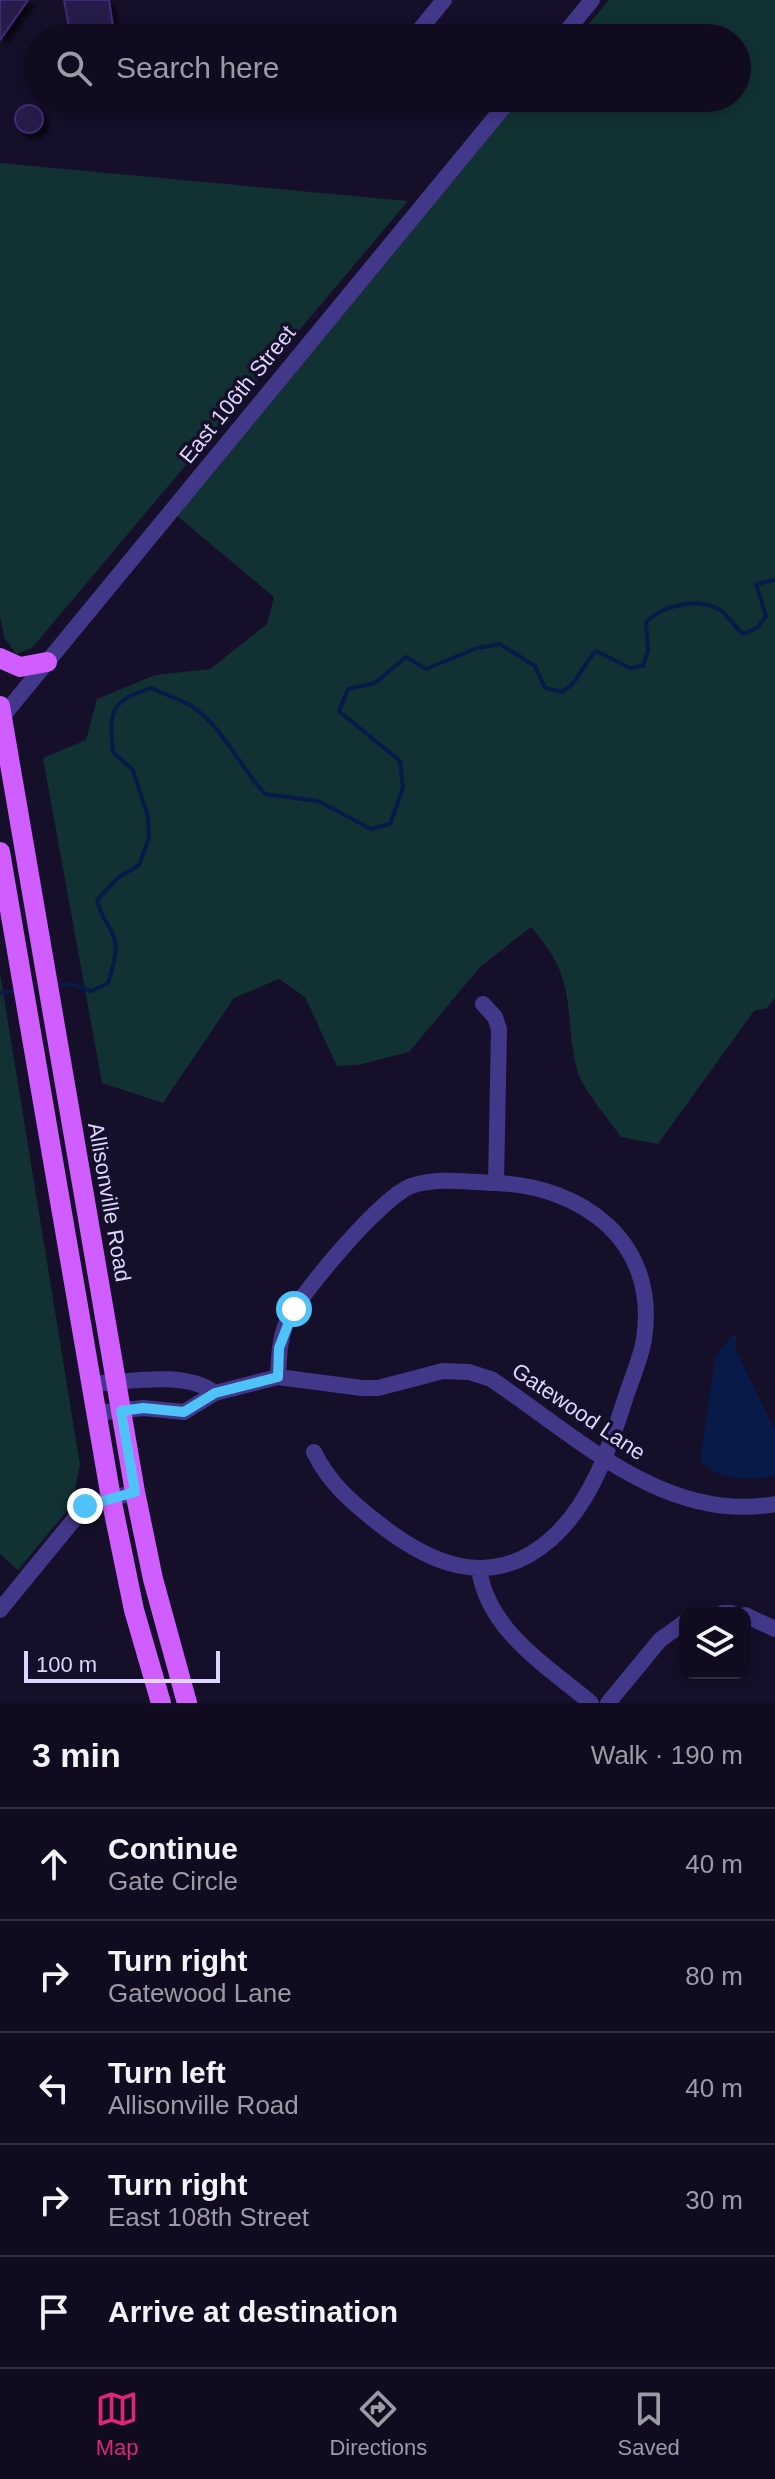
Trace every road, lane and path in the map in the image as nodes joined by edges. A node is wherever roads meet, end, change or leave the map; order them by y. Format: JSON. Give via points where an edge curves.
{"nodes":[{"id":1,"x":444,"y":0,"type":"edge"},
{"id":2,"x":592,"y":0,"type":"edge"},
{"id":3,"x":424,"y":24,"type":"edge"},
{"id":4,"x":572,"y":24,"type":"edge"},
{"id":5,"x":499,"y":112,"type":"edge"},
{"id":6,"x":0,"y":658,"type":"edge"},
{"id":7,"x":47,"y":662,"type":"junction"},
{"id":8,"x":1,"y":714,"type":"edge"},
{"id":9,"x":0,"y":852,"type":"edge"},
{"id":10,"x":483,"y":1004,"type":"dead end"},
{"id":11,"x":496,"y":1183,"type":"junction"},
{"id":12,"x":278,"y":1377,"type":"junction"},
{"id":13,"x":117,"y":1383,"type":"junction"},
{"id":14,"x":92,"y":1384,"type":"junction"},
{"id":15,"x":215,"y":1393,"type":"junction"},
{"id":16,"x":121,"y":1411,"type":"junction"},
{"id":17,"x":97,"y":1413,"type":"junction"},
{"id":18,"x":314,"y":1452,"type":"dead end"},
{"id":19,"x":606,"y":1460,"type":"junction"},
{"id":20,"x":135,"y":1492,"type":"junction"},
{"id":21,"x":111,"y":1498,"type":"junction"},
{"id":22,"x":775,"y":1504,"type":"edge"},
{"id":23,"x":479,"y":1569,"type":"junction"},
{"id":24,"x":0,"y":1610,"type":"edge"},
{"id":25,"x":751,"y":1618,"type":"edge"},
{"id":26,"x":679,"y":1626,"type":"edge"},
{"id":27,"x":775,"y":1629,"type":"edge"},
{"id":28,"x":161,"y":1703,"type":"edge"},
{"id":29,"x":187,"y":1703,"type":"edge"},
{"id":30,"x":591,"y":1703,"type":"edge"},
{"id":31,"x":608,"y":1703,"type":"edge"}],
"edges":[{"from":1,"to":3,"type":"street"},
{"from":2,"to":4,"type":"street"},
{"from":5,"to":7,"type":"street","name":"East 106th Street"},
{"from":6,"to":7,"type":"main road","via":[[20,667]]},
{"from":7,"to":8,"type":"street","name":"East 106th Street"},
{"from":8,"to":13,"type":"main road","name":"Allisonville Road"},
{"from":9,"to":14,"type":"main road"},
{"from":10,"to":11,"type":"street","via":[[499,1029]]},
{"from":11,"to":12,"type":"street","via":[[435,1181],[411,1186],[383,1204],[289,1318],[279,1348]]},
{"from":11,"to":19,"type":"street","via":[[541,1187],[590,1209],[611,1228],[635,1268],[646,1309],[644,1340]]},
{"from":12,"to":15,"type":"street","name":"Gatewood Lane"},
{"from":12,"to":19,"type":"street","name":"Gatewood Lane","via":[[378,1388],[443,1371],[479,1375]]},
{"from":13,"to":14,"type":"street"},
{"from":13,"to":15,"type":"street","via":[[158,1379]]},
{"from":13,"to":16,"type":"main road","name":"Allisonville Road"},
{"from":14,"to":17,"type":"main road"},
{"from":15,"to":16,"type":"street","name":"Gatewood Lane","via":[[184,1412]]},
{"from":16,"to":17,"type":"street","name":"Gatewood Lane"},
{"from":16,"to":20,"type":"main road","name":"Allisonville Road"},
{"from":17,"to":21,"type":"main road"},
{"from":18,"to":23,"type":"street","via":[[333,1485],[404,1544],[446,1564]]},
{"from":19,"to":22,"type":"street","name":"Gatewood Lane","via":[[675,1495],[729,1507]]},
{"from":19,"to":23,"type":"street","via":[[552,1539],[519,1558]]},
{"from":20,"to":21,"type":"street"},
{"from":20,"to":29,"type":"main road","name":"Allisonville Road"},
{"from":21,"to":24,"type":"street","via":[[80,1511]]},
{"from":21,"to":28,"type":"main road","via":[[134,1610]]},
{"from":23,"to":30,"type":"street","via":[[489,1606],[502,1626]]},
{"from":25,"to":27,"type":"street"},
{"from":26,"to":31,"type":"street","via":[[660,1640]]}]}
